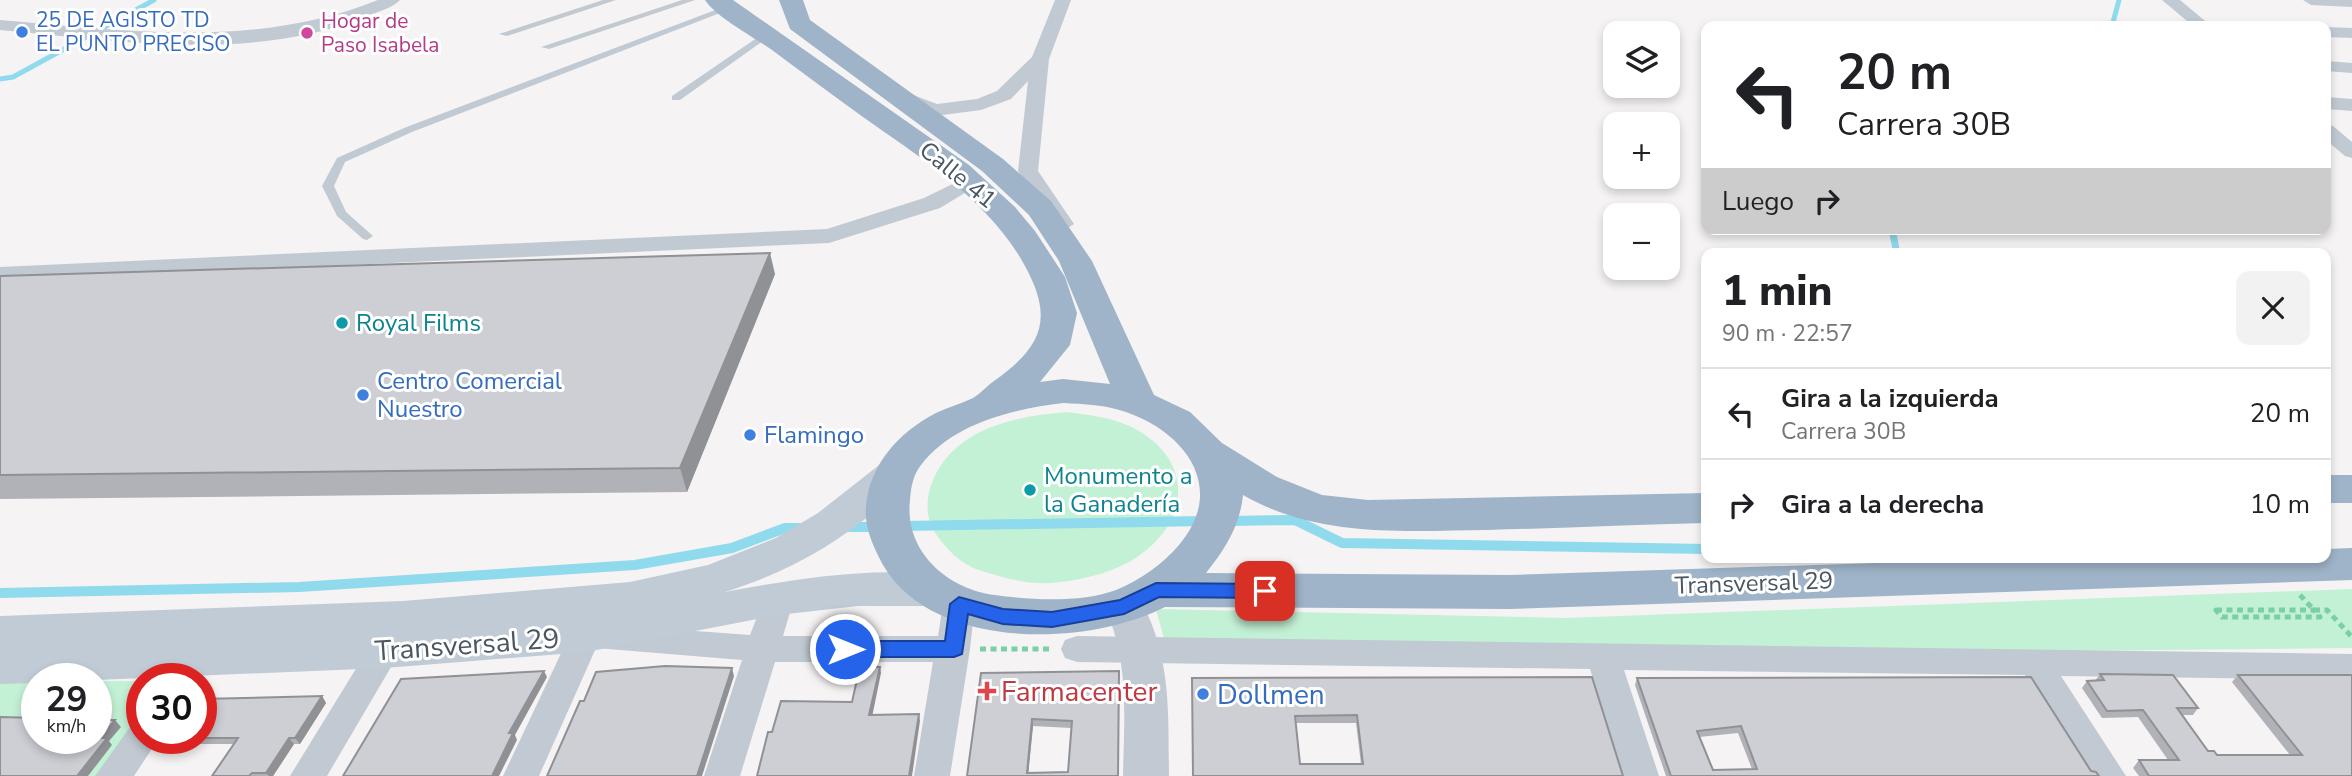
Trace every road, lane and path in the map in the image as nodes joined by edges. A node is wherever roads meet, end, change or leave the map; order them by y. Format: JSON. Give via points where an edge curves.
{"nodes":[{"id":1,"x":392,"y":0,"type":"edge"},
{"id":2,"x":612,"y":0,"type":"edge"},
{"id":3,"x":691,"y":0,"type":"edge"},
{"id":4,"x":791,"y":0,"type":"edge"},
{"id":5,"x":1063,"y":0,"type":"edge"},
{"id":6,"x":2170,"y":0,"type":"edge"},
{"id":7,"x":2311,"y":0,"type":"edge"},
{"id":8,"x":2352,"y":2,"type":"edge"},
{"id":9,"x":723,"y":4,"type":"edge"},
{"id":10,"x":2196,"y":21,"type":"edge"},
{"id":11,"x":0,"y":25,"type":"edge"},
{"id":12,"x":2331,"y":32,"type":"edge"},
{"id":13,"x":2352,"y":33,"type":"edge"},
{"id":14,"x":504,"y":34,"type":"dead end"},
{"id":15,"x":766,"y":34,"type":"junction"},
{"id":16,"x":546,"y":47,"type":"dead end"},
{"id":17,"x":1040,"y":60,"type":"junction"},
{"id":18,"x":2331,"y":66,"type":"edge"},
{"id":19,"x":2352,"y":68,"type":"edge"},
{"id":20,"x":899,"y":96,"type":"junction"},
{"id":21,"x":676,"y":98,"type":"dead end"},
{"id":22,"x":2331,"y":103,"type":"edge"},
{"id":23,"x":2352,"y":105,"type":"edge"},
{"id":24,"x":2331,"y":134,"type":"edge"},
{"id":25,"x":2351,"y":150,"type":"edge"},
{"id":26,"x":971,"y":181,"type":"junction"},
{"id":27,"x":367,"y":236,"type":"dead end"},
{"id":28,"x":1078,"y":267,"type":"junction"},
{"id":29,"x":0,"y":274,"type":"edge"},
{"id":30,"x":1138,"y":402,"type":"junction"},
{"id":31,"x":986,"y":405,"type":"junction"},
{"id":32,"x":1209,"y":453,"type":"junction"},
{"id":33,"x":897,"y":471,"type":"junction"},
{"id":34,"x":2331,"y":489,"type":"edge"},
{"id":35,"x":2352,"y":489,"type":"edge"},
{"id":36,"x":1701,"y":508,"type":"edge"},
{"id":37,"x":2352,"y":564,"type":"edge"},
{"id":38,"x":2293,"y":588,"type":"dead end"},
{"id":39,"x":1140,"y":598,"type":"junction"},
{"id":40,"x":778,"y":600,"type":"junction"},
{"id":41,"x":948,"y":614,"type":"junction"},
{"id":42,"x":0,"y":633,"type":"edge"},
{"id":43,"x":586,"y":635,"type":"junction"},
{"id":44,"x":2352,"y":637,"type":"edge"},
{"id":45,"x":762,"y":649,"type":"junction"},
{"id":46,"x":1077,"y":649,"type":"joint"},
{"id":47,"x":385,"y":650,"type":"junction"},
{"id":48,"x":1143,"y":650,"type":"junction"},
{"id":49,"x":1603,"y":657,"type":"junction"},
{"id":50,"x":2034,"y":662,"type":"junction"},
{"id":51,"x":0,"y":666,"type":"edge"},
{"id":52,"x":217,"y":667,"type":"edge"},
{"id":53,"x":2352,"y":667,"type":"edge"},
{"id":54,"x":126,"y":668,"type":"edge"},
{"id":55,"x":129,"y":754,"type":"edge"},
{"id":56,"x":113,"y":776,"type":"edge"},
{"id":57,"x":308,"y":776,"type":"edge"},
{"id":58,"x":521,"y":776,"type":"edge"},
{"id":59,"x":722,"y":776,"type":"edge"},
{"id":60,"x":932,"y":776,"type":"edge"},
{"id":61,"x":1146,"y":776,"type":"edge"},
{"id":62,"x":1641,"y":776,"type":"edge"},
{"id":63,"x":2108,"y":776,"type":"edge"}],
"edges":[{"from":1,"to":11,"type":"street","via":[[323,25],[260,36],[197,40]]},
{"from":2,"to":14,"type":"lane"},
{"from":3,"to":16,"type":"lane"},
{"from":4,"to":20,"type":"highway","name":"Calle 41","via":[[799,24]]},
{"from":5,"to":17,"type":"street"},
{"from":6,"to":10,"type":"street"},
{"from":7,"to":8,"type":"street"},
{"from":9,"to":15,"type":"highway","name":"Calle 41"},
{"from":9,"to":27,"type":"lane","via":[[341,160],[328,186],[341,214]]},
{"from":12,"to":13,"type":"street"},
{"from":15,"to":21,"type":"lane"},
{"from":15,"to":26,"type":"highway","name":"Calle 41"},
{"from":17,"to":20,"type":"street","via":[[1004,95],[981,104],[935,110]]},
{"from":17,"to":28,"type":"street","via":[[1028,171],[1077,243]]},
{"from":18,"to":19,"type":"street"},
{"from":20,"to":28,"type":"highway","name":"Calle 41","via":[[1003,173],[1041,209]]},
{"from":22,"to":23,"type":"street"},
{"from":24,"to":25,"type":"street"},
{"from":26,"to":29,"type":"street","via":[[932,203],[829,236]]},
{"from":26,"to":31,"type":"highway","name":"Calle 41","via":[[1025,236],[1051,286],[1059,320],[1054,341],[1042,358]]},
{"from":28,"to":30,"type":"highway","name":"Calle 41"},
{"from":30,"to":31,"type":"highway","via":[[1063,391]]},
{"from":30,"to":32,"type":"highway","via":[[1180,423]]},
{"from":31,"to":33,"type":"highway","via":[[933,432]]},
{"from":32,"to":36,"type":"highway","via":[[1275,494],[1322,510],[1499,515]]},
{"from":32,"to":39,"type":"highway","via":[[1222,489],[1220,516],[1208,543],[1186,568]]},
{"from":33,"to":41,"type":"highway","via":[[886,501],[888,534],[903,564]]},
{"from":33,"to":42,"type":"main road","name":"Transversal 29","via":[[832,524],[791,550],[735,573],[662,591],[569,606],[354,621]]},
{"from":34,"to":35,"type":"highway"},
{"from":37,"to":39,"type":"highway","name":"Transversal 29","via":[[1510,592]]},
{"from":38,"to":44,"type":"path","via":[[2320,617],[2222,617],[2216,610],[2327,610]]},
{"from":39,"to":41,"type":"highway","name":"Transversal 29","via":[[1052,619]]},
{"from":39,"to":48,"type":"street","via":[[1137,627]]},
{"from":40,"to":41,"type":"main road","name":"Transversal 29","via":[[858,590]]},
{"from":40,"to":43,"type":"main road","name":"Transversal 29"},
{"from":40,"to":45,"type":"street"},
{"from":41,"to":45,"type":"street"},
{"from":41,"to":46,"type":"path"},
{"from":41,"to":60,"type":"street"},
{"from":43,"to":45,"type":"street"},
{"from":43,"to":47,"type":"main road","name":"Transversal 29"},
{"from":43,"to":58,"type":"street"},
{"from":45,"to":59,"type":"street"},
{"from":46,"to":48,"type":"street"},
{"from":47,"to":52,"type":"main road","name":"Transversal 29"},
{"from":47,"to":57,"type":"street"},
{"from":48,"to":49,"type":"street"},
{"from":48,"to":61,"type":"street"},
{"from":49,"to":50,"type":"street"},
{"from":49,"to":62,"type":"street"},
{"from":50,"to":53,"type":"street"},
{"from":50,"to":63,"type":"street"},
{"from":51,"to":54,"type":"main road","name":"Transversal 29"},
{"from":55,"to":56,"type":"street"}]}
